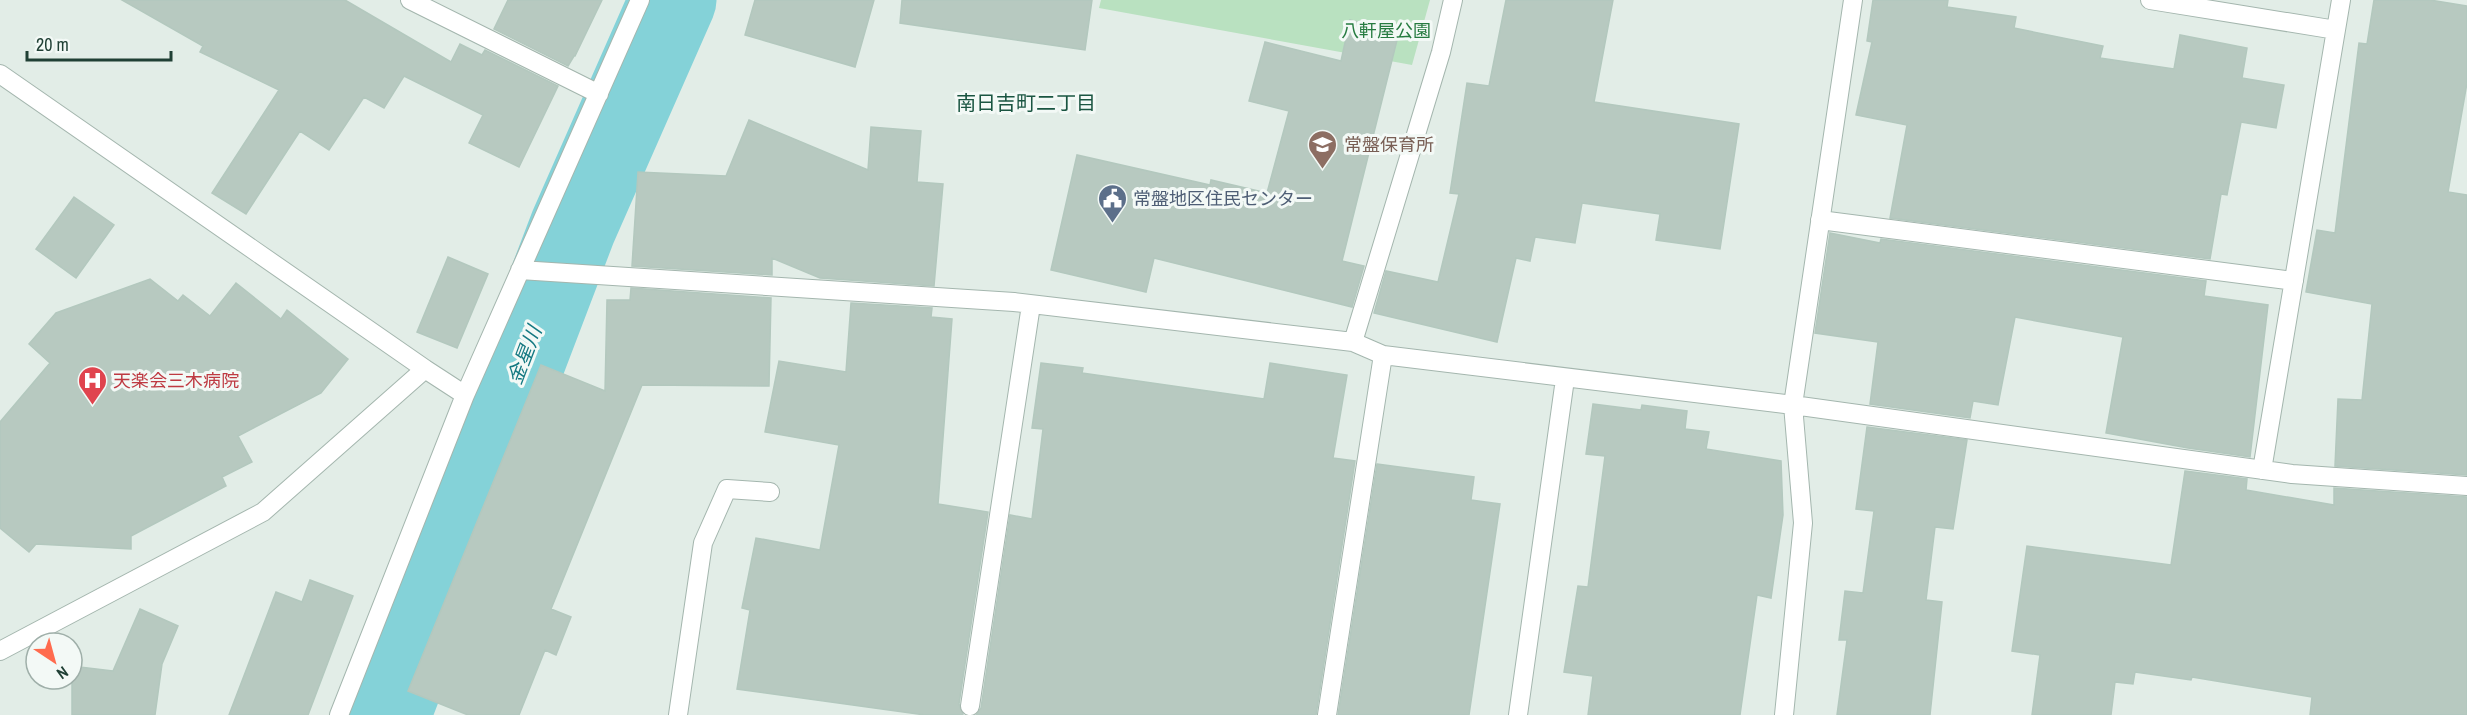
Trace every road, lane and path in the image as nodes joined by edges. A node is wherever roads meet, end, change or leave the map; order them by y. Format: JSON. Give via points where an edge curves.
{"nodes":[{"id":1,"x":410,"y":0,"type":"edge"},
{"id":2,"x":640,"y":0,"type":"edge"},
{"id":3,"x":1453,"y":0,"type":"edge"},
{"id":4,"x":1853,"y":0,"type":"edge"},
{"id":5,"x":2150,"y":0,"type":"edge"},
{"id":6,"x":2341,"y":0,"type":"edge"},
{"id":7,"x":2336,"y":30,"type":"junction"},
{"id":8,"x":0,"y":74,"type":"edge"},
{"id":9,"x":599,"y":94,"type":"junction"},
{"id":10,"x":1820,"y":220,"type":"junction"},
{"id":11,"x":520,"y":270,"type":"junction"},
{"id":12,"x":2294,"y":281,"type":"junction"},
{"id":13,"x":1031,"y":305,"type":"junction"},
{"id":14,"x":1353,"y":342,"type":"junction"},
{"id":15,"x":1383,"y":355,"type":"junction"},
{"id":16,"x":425,"y":369,"type":"junction"},
{"id":17,"x":1565,"y":379,"type":"junction"},
{"id":18,"x":465,"y":395,"type":"junction"},
{"id":19,"x":1793,"y":405,"type":"junction"},
{"id":20,"x":2262,"y":470,"type":"junction"},
{"id":21,"x":2467,"y":486,"type":"edge"},
{"id":22,"x":770,"y":492,"type":"dead end"},
{"id":23,"x":0,"y":651,"type":"edge"},
{"id":24,"x":970,"y":706,"type":"dead end"},
{"id":25,"x":339,"y":715,"type":"edge"},
{"id":26,"x":678,"y":715,"type":"edge"},
{"id":27,"x":1328,"y":715,"type":"edge"},
{"id":28,"x":1518,"y":715,"type":"edge"},
{"id":29,"x":1784,"y":715,"type":"edge"}],
"edges":[{"from":1,"to":9,"type":"street"},
{"from":2,"to":9,"type":"street"},
{"from":3,"to":14,"type":"street","via":[[1441,52]]},
{"from":4,"to":10,"type":"street"},
{"from":5,"to":7,"type":"street"},
{"from":6,"to":7,"type":"street"},
{"from":7,"to":12,"type":"street"},
{"from":8,"to":16,"type":"street"},
{"from":9,"to":11,"type":"street"},
{"from":10,"to":12,"type":"street"},
{"from":10,"to":19,"type":"street"},
{"from":11,"to":13,"type":"street"},
{"from":11,"to":18,"type":"street"},
{"from":12,"to":20,"type":"street"},
{"from":13,"to":14,"type":"street"},
{"from":13,"to":24,"type":"street"},
{"from":14,"to":15,"type":"street"},
{"from":15,"to":17,"type":"street"},
{"from":15,"to":27,"type":"street"},
{"from":16,"to":18,"type":"street"},
{"from":16,"to":23,"type":"street","via":[[263,512]]},
{"from":17,"to":19,"type":"street"},
{"from":17,"to":28,"type":"street"},
{"from":18,"to":25,"type":"street"},
{"from":19,"to":20,"type":"street"},
{"from":19,"to":29,"type":"street","via":[[1803,523]]},
{"from":20,"to":21,"type":"street"},
{"from":22,"to":26,"type":"street","via":[[727,489],[702,543]]}]}
